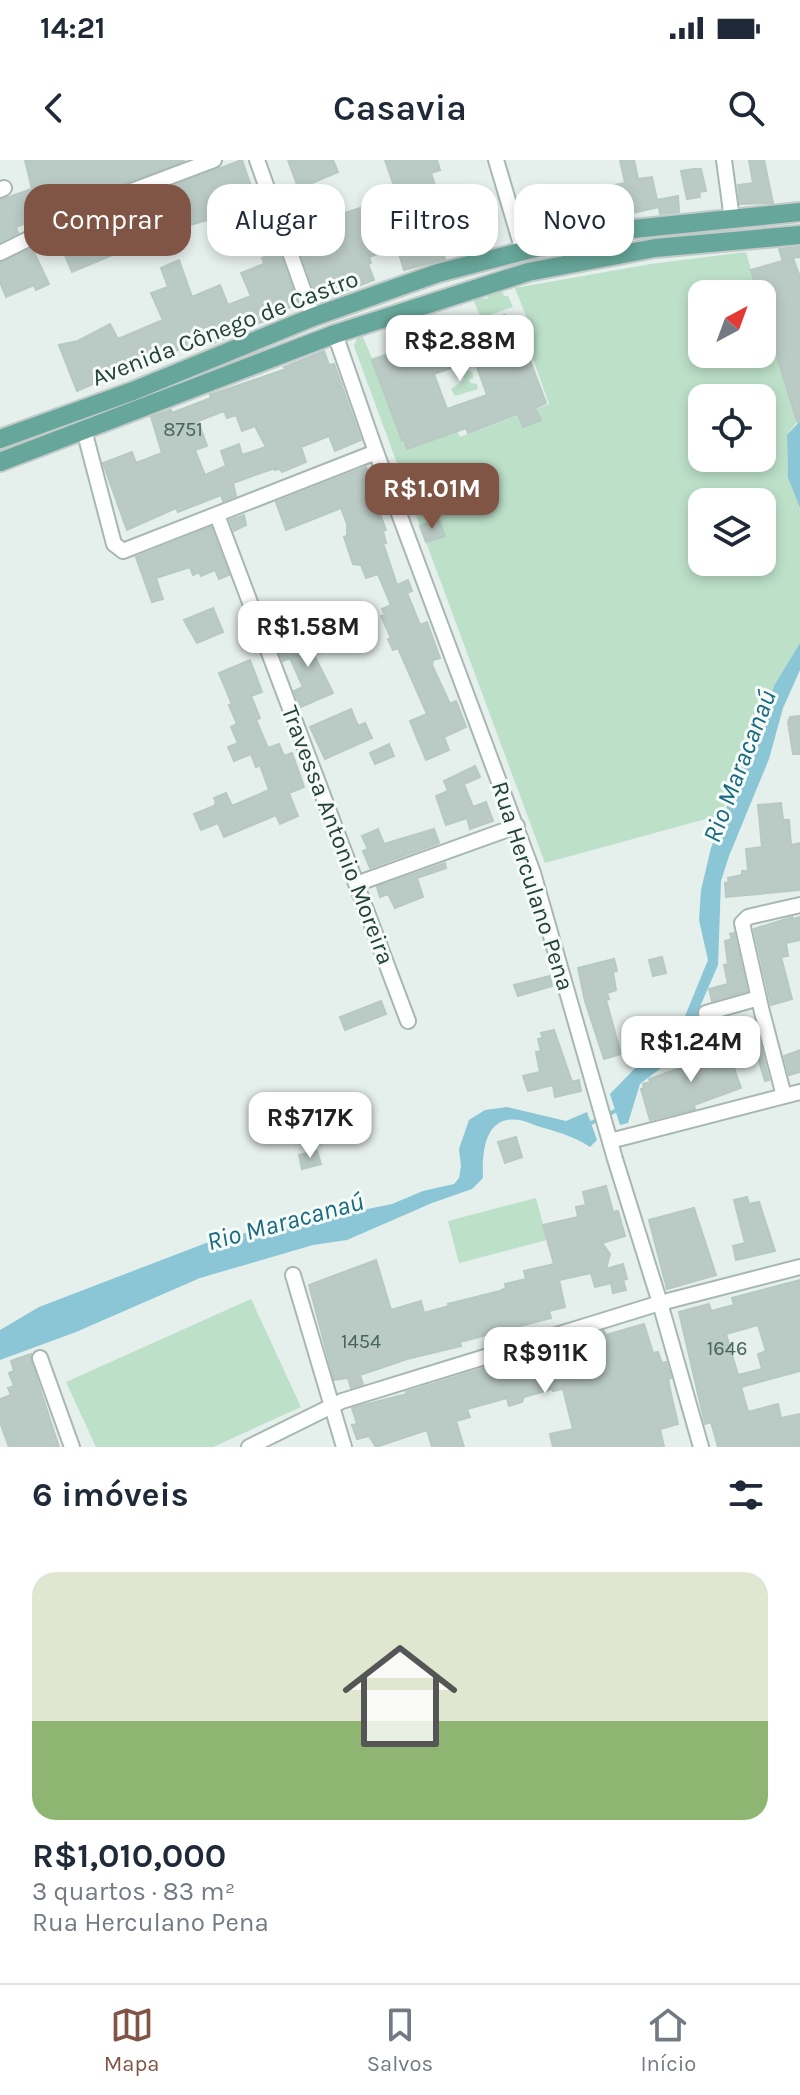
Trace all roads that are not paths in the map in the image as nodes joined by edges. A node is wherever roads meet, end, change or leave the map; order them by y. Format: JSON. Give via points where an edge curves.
{"nodes":[{"id":1,"x":214,"y":160,"type":"edge"},
{"id":2,"x":257,"y":160,"type":"edge"},
{"id":3,"x":496,"y":160,"type":"edge"},
{"id":4,"x":724,"y":160,"type":"edge"},
{"id":5,"x":800,"y":212,"type":"edge"},
{"id":6,"x":732,"y":219,"type":"junction"},
{"id":7,"x":514,"y":221,"type":"edge"},
{"id":8,"x":634,"y":229,"type":"edge"},
{"id":9,"x":800,"y":235,"type":"edge"},
{"id":10,"x":0,"y":253,"type":"edge"},
{"id":11,"x":514,"y":253,"type":"edge"},
{"id":12,"x":313,"y":317,"type":"junction"},
{"id":13,"x":335,"y":334,"type":"junction"},
{"id":14,"x":84,"y":430,"type":"junction"},
{"id":15,"x":0,"y":439,"type":"edge"},
{"id":16,"x":376,"y":452,"type":"junction"},
{"id":17,"x":0,"y":462,"type":"edge"},
{"id":18,"x":217,"y":515,"type":"junction"},
{"id":19,"x":517,"y":826,"type":"junction"},
{"id":20,"x":356,"y":884,"type":"junction"},
{"id":21,"x":800,"y":905,"type":"edge"},
{"id":22,"x":759,"y":998,"type":"junction"},
{"id":23,"x":706,"y":1013,"type":"dead end"},
{"id":24,"x":408,"y":1021,"type":"dead end"},
{"id":25,"x":800,"y":1092,"type":"edge"},
{"id":26,"x":784,"y":1096,"type":"junction"},
{"id":27,"x":609,"y":1137,"type":"junction"},
{"id":28,"x":800,"y":1267,"type":"edge"},
{"id":29,"x":293,"y":1275,"type":"dead end"},
{"id":30,"x":660,"y":1303,"type":"junction"},
{"id":31,"x":40,"y":1358,"type":"dead end"},
{"id":32,"x":331,"y":1406,"type":"junction"},
{"id":33,"x":72,"y":1447,"type":"edge"},
{"id":34,"x":249,"y":1447,"type":"edge"},
{"id":35,"x":344,"y":1447,"type":"edge"},
{"id":36,"x":701,"y":1447,"type":"edge"}],
"edges":[{"from":1,"to":10,"type":"street","via":[[105,201]]},
{"from":2,"to":12,"type":"street"},
{"from":3,"to":7,"type":"street"},
{"from":4,"to":6,"type":"street"},
{"from":5,"to":6,"type":"main road","name":"Avenida Cônego de Castro"},
{"from":6,"to":8,"type":"main road","name":"Avenida Cônego de Castro"},
{"from":9,"to":13,"type":"main road","name":"Avenida Cônego de Castro","via":[[655,248],[528,272]]},
{"from":11,"to":12,"type":"main road","name":"Avenida Cônego de Castro","via":[[438,273]]},
{"from":12,"to":15,"type":"main road","name":"Avenida Cônego de Castro"},
{"from":13,"to":14,"type":"main road","name":"Avenida Cônego de Castro"},
{"from":13,"to":16,"type":"street","name":"Rua Herculano Pena"},
{"from":14,"to":17,"type":"main road","name":"Avenida Cônego de Castro"},
{"from":14,"to":18,"type":"street","via":[[114,544],[120,550]]},
{"from":16,"to":18,"type":"street"},
{"from":16,"to":19,"type":"street","name":"Rua Herculano Pena"},
{"from":18,"to":20,"type":"street","name":"Travessa Antonio Moreira"},
{"from":19,"to":20,"type":"street"},
{"from":19,"to":27,"type":"street","name":"Rua Herculano Pena"},
{"from":20,"to":24,"type":"street","name":"Travessa Antonio Moreira"},
{"from":21,"to":22,"type":"street","via":[[743,921]]},
{"from":22,"to":23,"type":"street"},
{"from":22,"to":26,"type":"street"},
{"from":25,"to":26,"type":"street"},
{"from":26,"to":27,"type":"street"},
{"from":27,"to":30,"type":"street","name":"Rua Herculano Pena"},
{"from":28,"to":30,"type":"street"},
{"from":29,"to":32,"type":"street"},
{"from":30,"to":32,"type":"street"},
{"from":30,"to":36,"type":"street","name":"Rua Herculano Pena"},
{"from":31,"to":33,"type":"street"},
{"from":32,"to":34,"type":"street"},
{"from":32,"to":35,"type":"street"}]}
